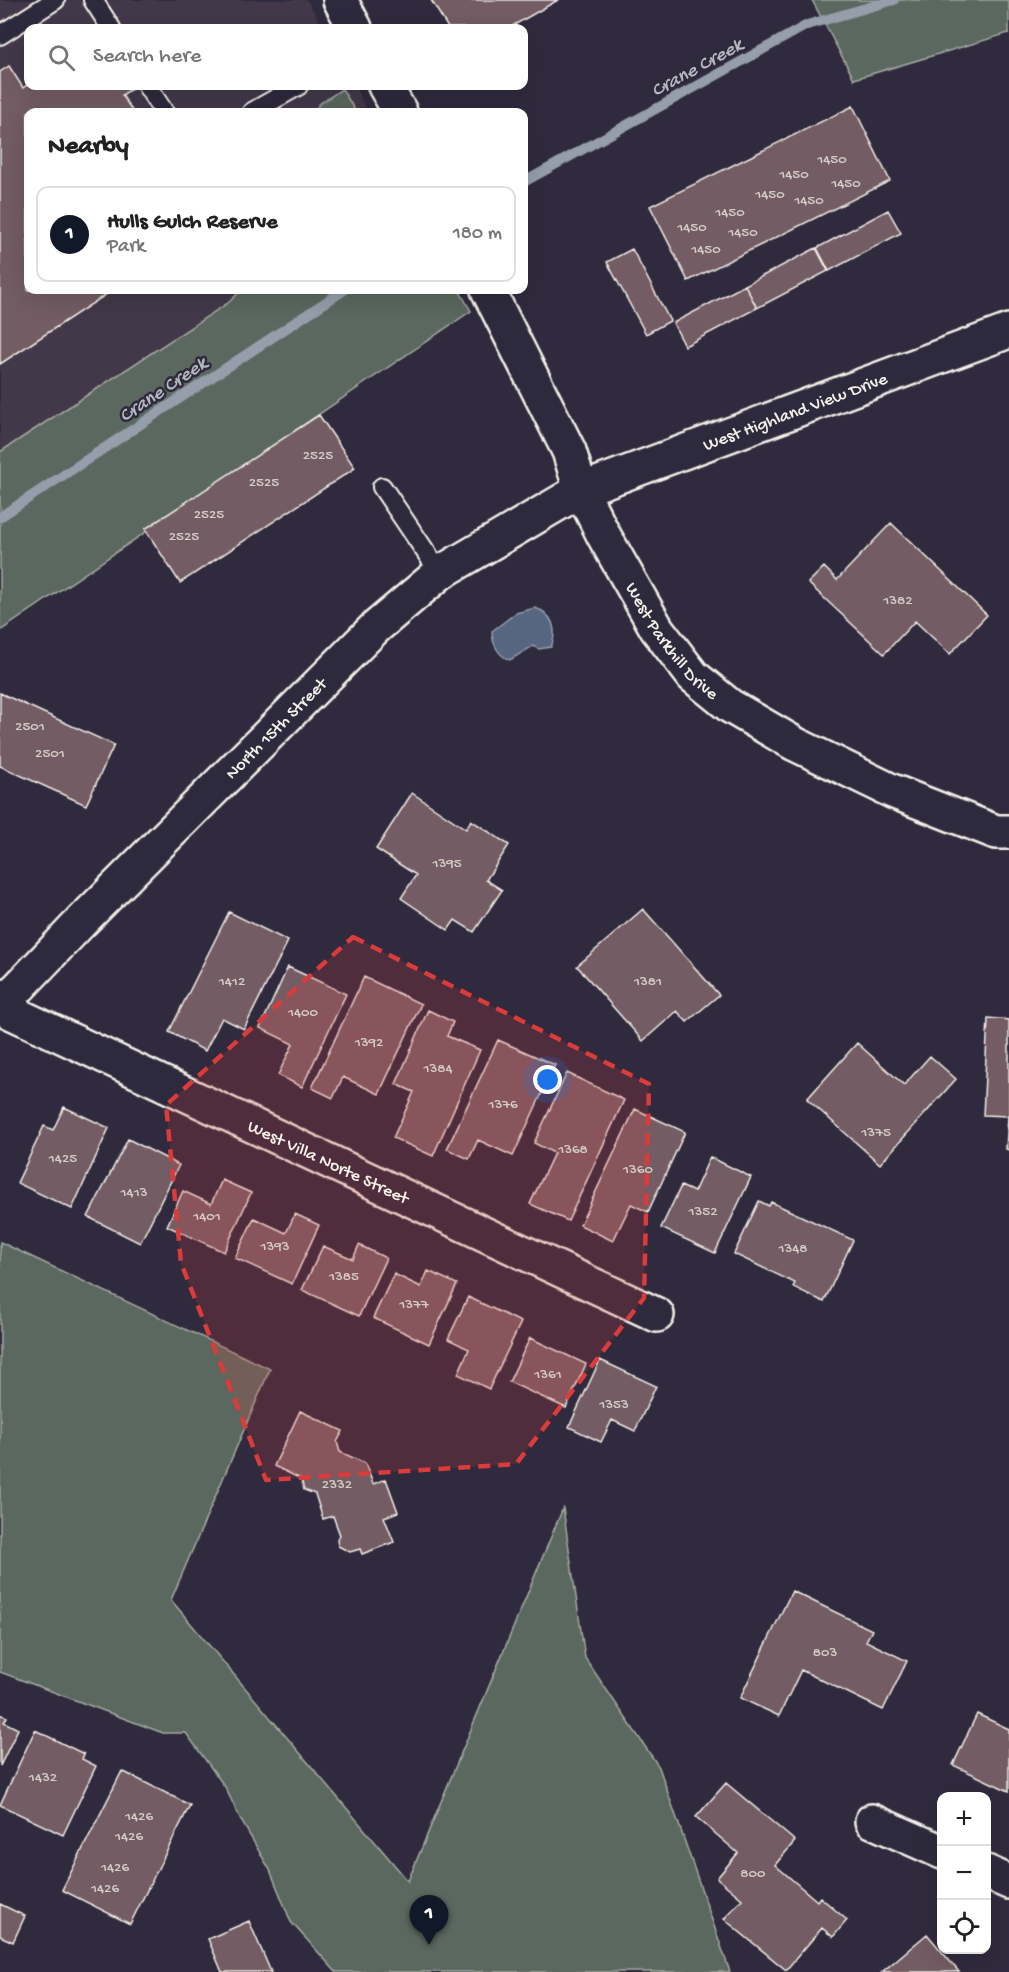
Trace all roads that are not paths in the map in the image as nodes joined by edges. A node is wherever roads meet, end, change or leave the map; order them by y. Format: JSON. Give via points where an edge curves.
{"nodes":[{"id":1,"x":55,"y":0,"type":"edge"},
{"id":2,"x":93,"y":0,"type":"edge"},
{"id":3,"x":340,"y":0,"type":"edge"},
{"id":4,"x":108,"y":24,"type":"edge"},
{"id":5,"x":353,"y":24,"type":"edge"},
{"id":6,"x":0,"y":35,"type":"edge"},
{"id":7,"x":150,"y":90,"type":"edge"},
{"id":8,"x":291,"y":90,"type":"edge"},
{"id":9,"x":387,"y":90,"type":"edge"},
{"id":10,"x":161,"y":108,"type":"edge"},
{"id":11,"x":261,"y":108,"type":"edge"},
{"id":12,"x":398,"y":108,"type":"edge"},
{"id":13,"x":490,"y":294,"type":"edge"},
{"id":14,"x":1009,"y":331,"type":"edge"},
{"id":15,"x":382,"y":487,"type":"dead end"},
{"id":16,"x":581,"y":490,"type":"junction"},
{"id":17,"x":440,"y":573,"type":"junction"},
{"id":18,"x":1009,"y":832,"type":"edge"},
{"id":19,"x":0,"y":1007,"type":"edge"},
{"id":20,"x":657,"y":1315,"type":"dead end"},
{"id":21,"x":872,"y":1821,"type":"dead end"},
{"id":22,"x":937,"y":1850,"type":"edge"},
{"id":23,"x":991,"y":1874,"type":"edge"},
{"id":24,"x":1009,"y":1882,"type":"edge"}],
"edges":[{"from":1,"to":6,"type":"lane"},
{"from":2,"to":4,"type":"lane"},
{"from":3,"to":5,"type":"street"},
{"from":7,"to":10,"type":"lane"},
{"from":8,"to":11,"type":"lane"},
{"from":9,"to":12,"type":"street"},
{"from":13,"to":16,"type":"street","name":"West Parkhill Drive","via":[[569,451]]},
{"from":14,"to":16,"type":"street","name":"West Highland View Drive"},
{"from":15,"to":17,"type":"lane"},
{"from":16,"to":17,"type":"street","name":"North 15th Street"},
{"from":16,"to":18,"type":"street","name":"West Parkhill Drive","via":[[657,628],[693,676],[730,706],[795,744],[892,791],[996,832]]},
{"from":17,"to":19,"type":"street","name":"North 15th Street","via":[[375,628]]},
{"from":19,"to":20,"type":"street","name":"West Villa Norte Street"},
{"from":21,"to":22,"type":"street"},
{"from":23,"to":24,"type":"street"}]}
